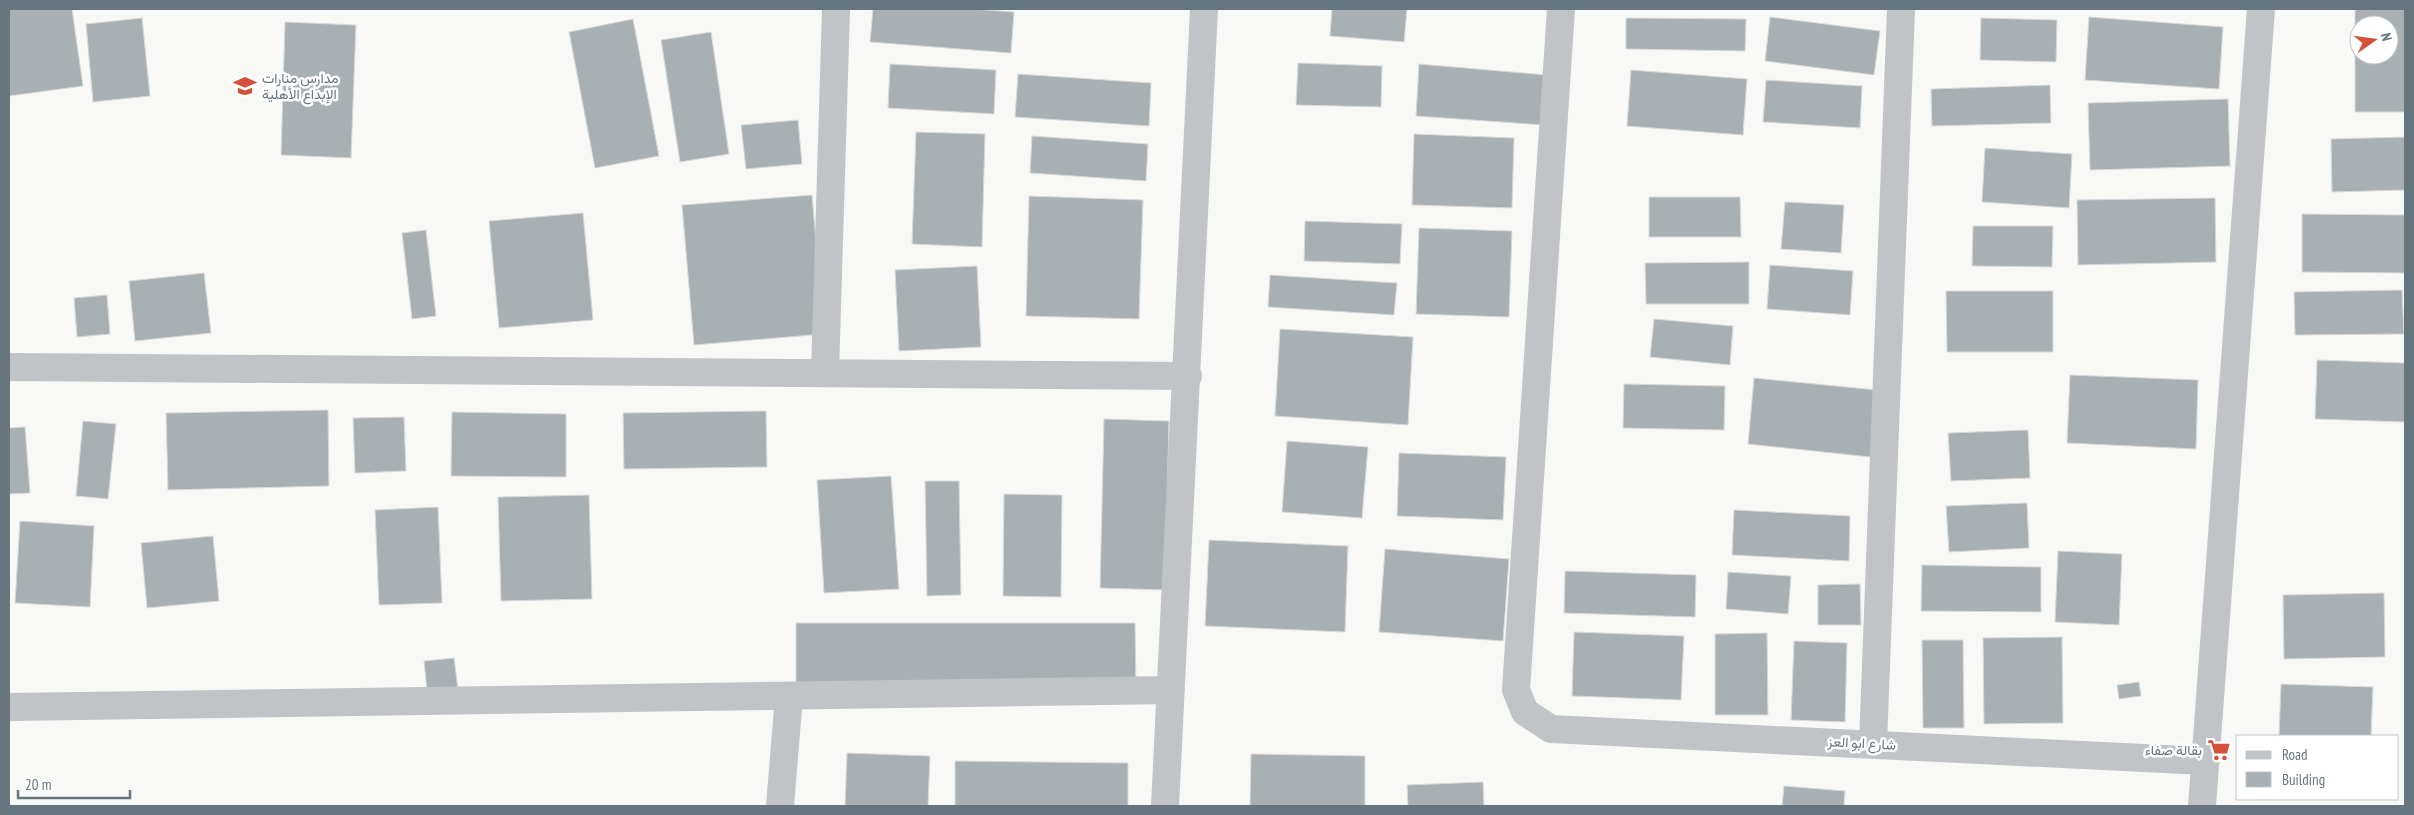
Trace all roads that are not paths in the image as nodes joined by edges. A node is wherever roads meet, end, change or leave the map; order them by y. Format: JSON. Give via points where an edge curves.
{"nodes":[{"id":1,"x":836,"y":9,"type":"edge"},
{"id":2,"x":1204,"y":9,"type":"edge"},
{"id":3,"x":1561,"y":9,"type":"edge"},
{"id":4,"x":1901,"y":9,"type":"edge"},
{"id":5,"x":2261,"y":9,"type":"edge"},
{"id":6,"x":9,"y":367,"type":"edge"},
{"id":7,"x":825,"y":373,"type":"junction"},
{"id":8,"x":1188,"y":376,"type":"junction"},
{"id":9,"x":1171,"y":690,"type":"junction"},
{"id":10,"x":789,"y":696,"type":"junction"},
{"id":11,"x":9,"y":707,"type":"edge"},
{"id":12,"x":1873,"y":744,"type":"junction"},
{"id":13,"x":2204,"y":761,"type":"junction"},
{"id":14,"x":780,"y":806,"type":"edge"},
{"id":15,"x":1165,"y":806,"type":"edge"},
{"id":16,"x":2202,"y":806,"type":"edge"}],
"edges":[{"from":1,"to":7,"type":"street"},
{"from":2,"to":8,"type":"street"},
{"from":3,"to":12,"type":"street","name":"شارع ابو العز","via":[[1516,690],[1525,712],[1551,729]]},
{"from":4,"to":12,"type":"street"},
{"from":5,"to":13,"type":"street"},
{"from":6,"to":7,"type":"street"},
{"from":7,"to":8,"type":"street"},
{"from":8,"to":9,"type":"street"},
{"from":9,"to":10,"type":"street"},
{"from":9,"to":15,"type":"street"},
{"from":10,"to":11,"type":"street"},
{"from":10,"to":14,"type":"street"},
{"from":12,"to":13,"type":"street","name":"شارع ابو العز"},
{"from":13,"to":16,"type":"street"}]}
